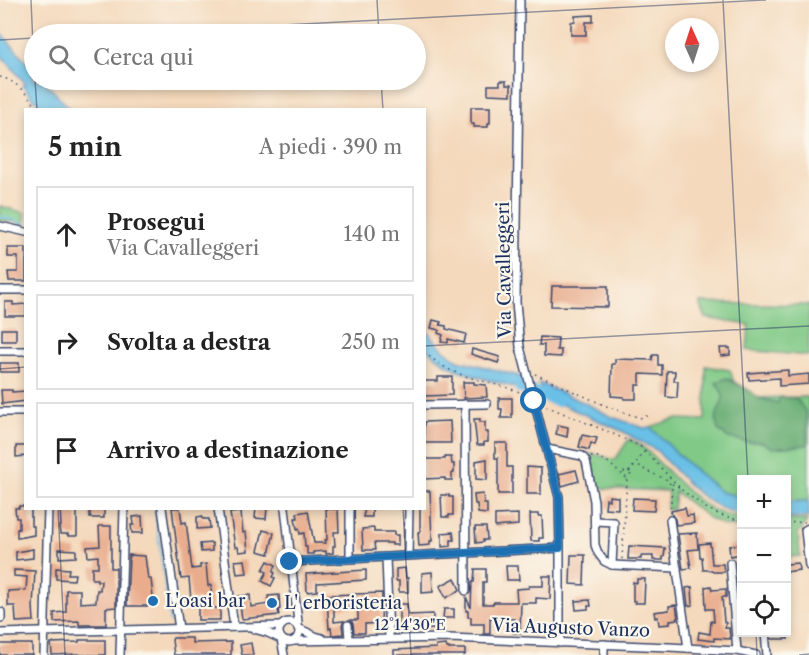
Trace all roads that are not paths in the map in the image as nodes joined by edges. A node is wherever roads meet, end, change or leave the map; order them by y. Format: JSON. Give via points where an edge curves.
{"nodes":[{"id":1,"x":520,"y":0,"type":"edge"},
{"id":2,"x":0,"y":226,"type":"edge"},
{"id":3,"x":24,"y":232,"type":"edge"},
{"id":4,"x":0,"y":290,"type":"edge"},
{"id":5,"x":24,"y":290,"type":"edge"},
{"id":6,"x":0,"y":351,"type":"edge"},
{"id":7,"x":24,"y":351,"type":"edge"},
{"id":8,"x":465,"y":404,"type":"junction"},
{"id":9,"x":487,"y":404,"type":"dead end"},
{"id":10,"x":426,"y":405,"type":"edge"},
{"id":11,"x":0,"y":412,"type":"edge"},
{"id":12,"x":24,"y":412,"type":"edge"},
{"id":13,"x":547,"y":449,"type":"junction"},
{"id":14,"x":48,"y":510,"type":"edge"},
{"id":15,"x":124,"y":510,"type":"edge"},
{"id":16,"x":162,"y":510,"type":"edge"},
{"id":17,"x":218,"y":510,"type":"edge"},
{"id":18,"x":285,"y":510,"type":"edge"},
{"id":19,"x":350,"y":510,"type":"edge"},
{"id":20,"x":409,"y":510,"type":"edge"},
{"id":21,"x":595,"y":520,"type":"junction"},
{"id":22,"x":670,"y":520,"type":"road end"},
{"id":23,"x":809,"y":528,"type":"edge"},
{"id":24,"x":560,"y":548,"type":"junction"},
{"id":25,"x":465,"y":553,"type":"junction"},
{"id":26,"x":408,"y":555,"type":"junction"},
{"id":27,"x":386,"y":557,"type":"junction"},
{"id":28,"x":350,"y":559,"type":"junction"},
{"id":29,"x":290,"y":562,"type":"junction"},
{"id":30,"x":730,"y":563,"type":"dead end"},
{"id":31,"x":612,"y":565,"type":"junction"},
{"id":32,"x":809,"y":566,"type":"edge"},
{"id":33,"x":676,"y":568,"type":"junction"},
{"id":34,"x":466,"y":591,"type":"dead end"},
{"id":35,"x":296,"y":602,"type":"junction"},
{"id":36,"x":297,"y":613,"type":"junction"},
{"id":37,"x":284,"y":624,"type":"junction"},
{"id":38,"x":348,"y":625,"type":"dead end"},
{"id":39,"x":234,"y":627,"type":"junction"},
{"id":40,"x":243,"y":627,"type":"junction"},
{"id":41,"x":298,"y":627,"type":"junction"},
{"id":42,"x":179,"y":629,"type":"junction"},
{"id":43,"x":120,"y":631,"type":"junction"},
{"id":44,"x":265,"y":632,"type":"junction"},
{"id":45,"x":0,"y":633,"type":"edge"},
{"id":46,"x":45,"y":633,"type":"junction"},
{"id":47,"x":315,"y":636,"type":"junction"},
{"id":48,"x":765,"y":637,"type":"edge"},
{"id":49,"x":389,"y":638,"type":"junction"},
{"id":50,"x":282,"y":639,"type":"junction"},
{"id":51,"x":349,"y":639,"type":"junction"},
{"id":52,"x":327,"y":640,"type":"junction"},
{"id":53,"x":292,"y":642,"type":"junction"},
{"id":54,"x":560,"y":643,"type":"junction"},
{"id":55,"x":604,"y":644,"type":"junction"},
{"id":56,"x":669,"y":646,"type":"junction"},
{"id":57,"x":688,"y":648,"type":"junction"},
{"id":58,"x":737,"y":651,"type":"junction"},
{"id":59,"x":285,"y":654,"type":"edge"},
{"id":60,"x":44,"y":655,"type":"edge"},
{"id":61,"x":120,"y":655,"type":"edge"},
{"id":62,"x":604,"y":655,"type":"edge"},
{"id":63,"x":669,"y":655,"type":"edge"},
{"id":64,"x":756,"y":655,"type":"edge"},
{"id":65,"x":767,"y":655,"type":"edge"}],
"edges":[{"from":1,"to":13,"type":"street","name":"Via Cavalleggeri","via":[[516,302],[520,347],[532,376],[533,398]]},
{"from":2,"to":3,"type":"street"},
{"from":4,"to":5,"type":"street"},
{"from":6,"to":7,"type":"street"},
{"from":8,"to":9,"type":"street"},
{"from":8,"to":10,"type":"street"},
{"from":8,"to":25,"type":"street"},
{"from":11,"to":12,"type":"street"},
{"from":13,"to":21,"type":"street","via":[[582,456]]},
{"from":13,"to":24,"type":"street","name":"Via Cavalleggeri","via":[[559,497]]},
{"from":14,"to":46,"type":"street"},
{"from":15,"to":43,"type":"street"},
{"from":16,"to":42,"type":"street"},
{"from":17,"to":39,"type":"street"},
{"from":18,"to":29,"type":"street"},
{"from":19,"to":28,"type":"street"},
{"from":20,"to":26,"type":"street"},
{"from":21,"to":31,"type":"street","via":[[598,553]]},
{"from":21,"to":31,"type":"street","via":[[614,522]]},
{"from":22,"to":33,"type":"street"},
{"from":23,"to":32,"type":"street","via":[[805,530]]},
{"from":24,"to":25,"type":"street"},
{"from":24,"to":54,"type":"street","name":"Via Cavalleggeri"},
{"from":25,"to":26,"type":"street"},
{"from":25,"to":34,"type":"street"},
{"from":26,"to":27,"type":"street"},
{"from":27,"to":28,"type":"street"},
{"from":27,"to":49,"type":"street"},
{"from":28,"to":29,"type":"street"},
{"from":29,"to":35,"type":"street"},
{"from":30,"to":58,"type":"street"},
{"from":31,"to":33,"type":"street"},
{"from":33,"to":57,"type":"street"},
{"from":35,"to":36,"type":"street"},
{"from":35,"to":37,"type":"street"},
{"from":36,"to":41,"type":"street"},
{"from":36,"to":47,"type":"street"},
{"from":37,"to":40,"type":"street","name":"Via Augusto Vanzo"},
{"from":37,"to":41,"type":"street","name":"Via Augusto Vanzo"},
{"from":37,"to":50,"type":"street","via":[[279,633]]},
{"from":38,"to":51,"type":"street"},
{"from":39,"to":40,"type":"street","name":"Via Augusto Vanzo"},
{"from":39,"to":42,"type":"street","name":"Via Augusto Vanzo"},
{"from":40,"to":44,"type":"street","name":"Via Augusto Vanzo"},
{"from":41,"to":47,"type":"street","name":"Via Augusto Vanzo"},
{"from":41,"to":53,"type":"street","via":[[299,634]]},
{"from":42,"to":43,"type":"street","name":"Via Augusto Vanzo"},
{"from":43,"to":46,"type":"street","name":"Via Augusto Vanzo"},
{"from":43,"to":61,"type":"street"},
{"from":44,"to":50,"type":"street","name":"Via Augusto Vanzo"},
{"from":44,"to":59,"type":"street"},
{"from":45,"to":46,"type":"street","name":"Via Augusto Vanzo"},
{"from":46,"to":60,"type":"street"},
{"from":47,"to":52,"type":"street","name":"Via Augusto Vanzo"},
{"from":48,"to":65,"type":"street"},
{"from":49,"to":51,"type":"street","name":"Via Augusto Vanzo"},
{"from":49,"to":54,"type":"street","name":"Via Augusto Vanzo"},
{"from":50,"to":53,"type":"street","name":"Via Augusto Vanzo"},
{"from":50,"to":59,"type":"street"},
{"from":51,"to":52,"type":"street","name":"Via Augusto Vanzo"},
{"from":52,"to":53,"type":"street","name":"Via Augusto Vanzo"},
{"from":53,"to":59,"type":"street"},
{"from":54,"to":55,"type":"street","name":"Via Augusto Vanzo"},
{"from":55,"to":56,"type":"street","name":"Via Augusto Vanzo"},
{"from":55,"to":62,"type":"street"},
{"from":56,"to":57,"type":"street","name":"Via Augusto Vanzo"},
{"from":56,"to":63,"type":"street"},
{"from":57,"to":58,"type":"street","name":"Via Augusto Vanzo"},
{"from":58,"to":64,"type":"street","name":"Via Augusto Vanzo"}]}
